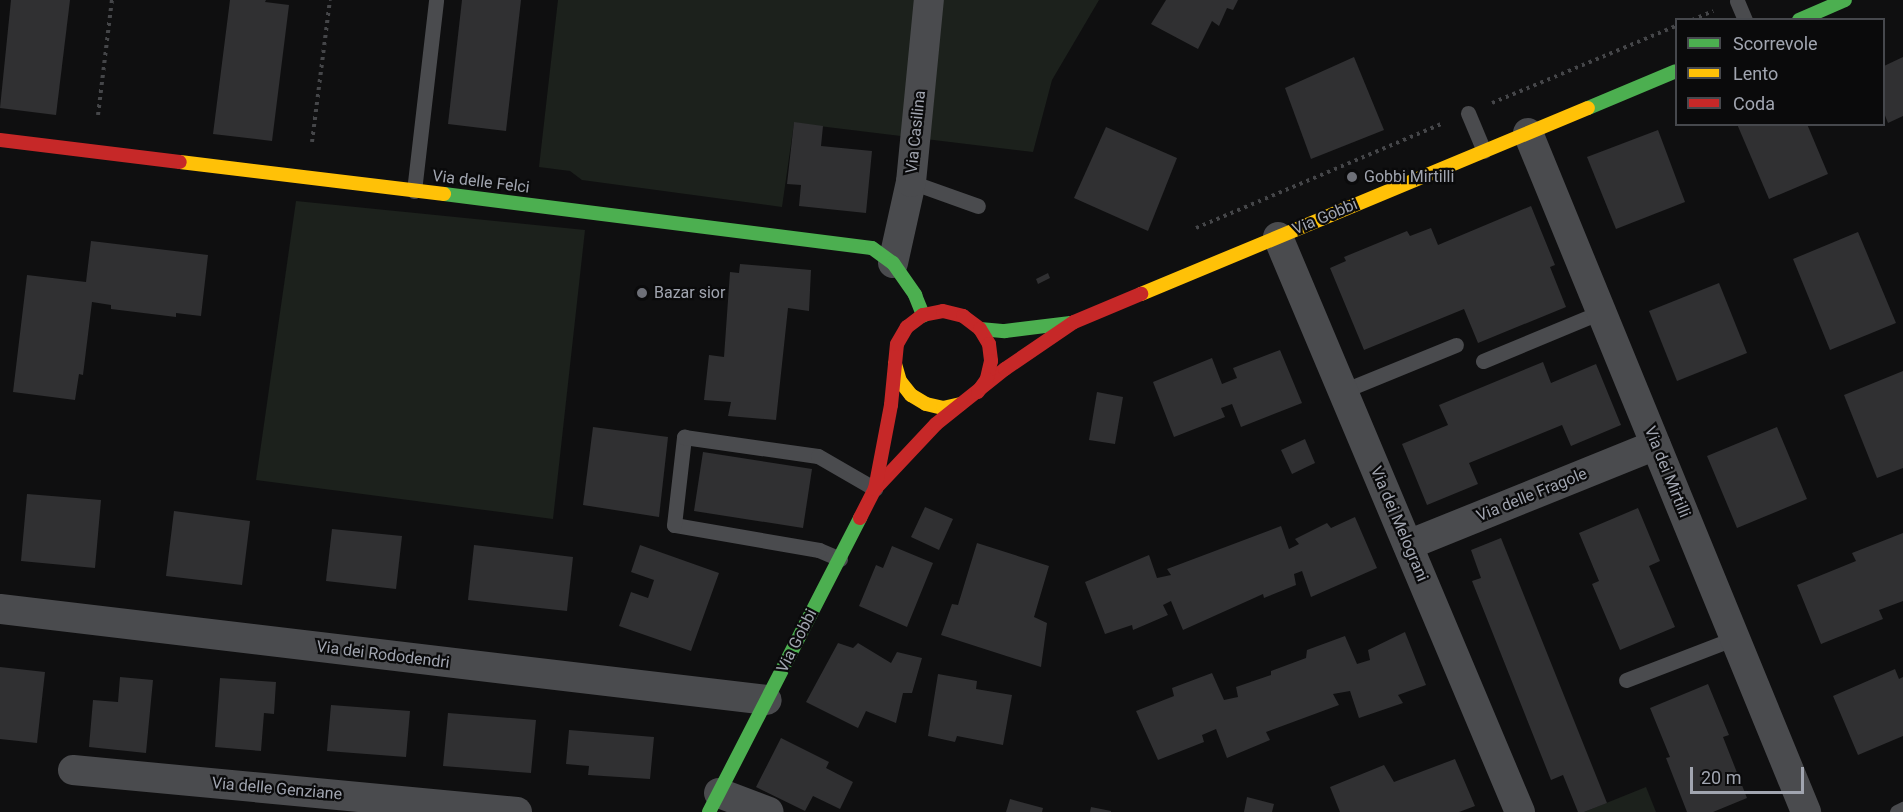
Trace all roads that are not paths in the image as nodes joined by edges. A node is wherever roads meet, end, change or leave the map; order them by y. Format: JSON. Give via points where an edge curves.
{"nodes":[{"id":1,"x":436,"y":0,"type":"edge"},
{"id":2,"x":929,"y":0,"type":"edge"},
{"id":3,"x":1845,"y":0,"type":"edge"},
{"id":4,"x":1737,"y":1,"type":"edge"},
{"id":5,"x":1744,"y":18,"type":"edge"},
{"id":6,"x":1804,"y":18,"type":"edge"},
{"id":7,"x":1675,"y":72,"type":"edge"},
{"id":8,"x":1468,"y":113,"type":"road end"},
{"id":9,"x":1528,"y":133,"type":"junction"},
{"id":10,"x":0,"y":140,"type":"edge"},
{"id":11,"x":1484,"y":151,"type":"junction"},
{"id":12,"x":911,"y":182,"type":"junction"},
{"id":13,"x":414,"y":191,"type":"junction"},
{"id":14,"x":978,"y":206,"type":"dead end"},
{"id":15,"x":1278,"y":237,"type":"junction"},
{"id":16,"x":893,"y":263,"type":"junction"},
{"id":17,"x":1601,"y":312,"type":"junction"},
{"id":18,"x":923,"y":315,"type":"junction"},
{"id":19,"x":1074,"y":322,"type":"junction"},
{"id":20,"x":980,"y":328,"type":"junction"},
{"id":21,"x":1456,"y":345,"type":"dead end"},
{"id":22,"x":1483,"y":361,"type":"dead end"},
{"id":23,"x":895,"y":364,"type":"junction"},
{"id":24,"x":1343,"y":391,"type":"junction"},
{"id":25,"x":977,"y":393,"type":"junction"},
{"id":26,"x":961,"y":404,"type":"junction"},
{"id":27,"x":1656,"y":445,"type":"junction"},
{"id":28,"x":875,"y":489,"type":"junction"},
{"id":29,"x":1408,"y":545,"type":"junction"},
{"id":30,"x":840,"y":559,"type":"junction"},
{"id":31,"x":0,"y":609,"type":"edge"},
{"id":32,"x":1735,"y":638,"type":"junction"},
{"id":33,"x":1626,"y":680,"type":"dead end"},
{"id":34,"x":767,"y":700,"type":"junction"},
{"id":35,"x":73,"y":770,"type":"dead end"},
{"id":36,"x":714,"y":802,"type":"edge"},
{"id":37,"x":1903,"y":809,"type":"edge"},
{"id":38,"x":517,"y":812,"type":"edge"},
{"id":39,"x":769,"y":812,"type":"edge"},
{"id":40,"x":1521,"y":812,"type":"edge"},
{"id":41,"x":1806,"y":812,"type":"edge"},
{"id":42,"x":1897,"y":812,"type":"edge"}],
"edges":[{"from":1,"to":13,"type":"lane"},
{"from":2,"to":12,"type":"street","name":"Via Casilina"},
{"from":3,"to":6,"type":"street"},
{"from":4,"to":5,"type":"lane"},
{"from":7,"to":9,"type":"street","name":"Via Gobbi"},
{"from":8,"to":11,"type":"lane"},
{"from":9,"to":11,"type":"street","name":"Via Gobbi"},
{"from":9,"to":17,"type":"street","name":"Via dei Mirtilli"},
{"from":10,"to":13,"type":"street","name":"Via delle Felci"},
{"from":11,"to":15,"type":"street","name":"Via Gobbi"},
{"from":12,"to":14,"type":"lane"},
{"from":12,"to":16,"type":"street","name":"Via Casilina"},
{"from":13,"to":16,"type":"street","name":"Via delle Felci","via":[[856,245],[872,248]]},
{"from":15,"to":19,"type":"street","name":"Via Gobbi"},
{"from":15,"to":24,"type":"street","name":"Via dei Melograni"},
{"from":16,"to":18,"type":"street","name":"Via delle Felci"},
{"from":17,"to":22,"type":"lane"},
{"from":17,"to":27,"type":"street","name":"Via dei Mirtilli"},
{"from":18,"to":20,"type":"street","name":"Via Gobbi","via":[[943,311],[963,316]]},
{"from":18,"to":23,"type":"street","name":"Via Gobbi","via":[[907,327],[897,344]]},
{"from":19,"to":20,"type":"street","name":"Via Gobbi","via":[[1005,331]]},
{"from":19,"to":25,"type":"street","name":"Via Gobbi"},
{"from":20,"to":25,"type":"street","name":"Via Gobbi","via":[[989,344],[991,362],[987,379]]},
{"from":21,"to":24,"type":"lane"},
{"from":23,"to":26,"type":"street","via":[[900,381],[911,395],[943,408]]},
{"from":23,"to":28,"type":"street","name":"Via Gobbi"},
{"from":24,"to":29,"type":"street","name":"Via dei Melograni"},
{"from":25,"to":26,"type":"street","name":"Via Gobbi"},
{"from":26,"to":28,"type":"street","name":"Via Gobbi","via":[[936,424]]},
{"from":27,"to":29,"type":"street","name":"Via delle Fragole"},
{"from":27,"to":32,"type":"street","name":"Via dei Mirtilli"},
{"from":28,"to":30,"type":"street","name":"Via Gobbi"},
{"from":28,"to":30,"type":"lane","via":[[818,456],[684,437],[674,525],[819,550]]},
{"from":29,"to":40,"type":"street","name":"Via dei Melograni"},
{"from":30,"to":34,"type":"street","name":"Via Gobbi"},
{"from":31,"to":34,"type":"street","name":"Via dei Rododendri"},
{"from":32,"to":33,"type":"lane"},
{"from":32,"to":41,"type":"street","name":"Via dei Mirtilli"},
{"from":34,"to":36,"type":"street","name":"Via Gobbi"},
{"from":35,"to":38,"type":"street","name":"Via delle Genziane"},
{"from":36,"to":39,"type":"street","name":"Via Gobbi"},
{"from":37,"to":42,"type":"lane"}]}
